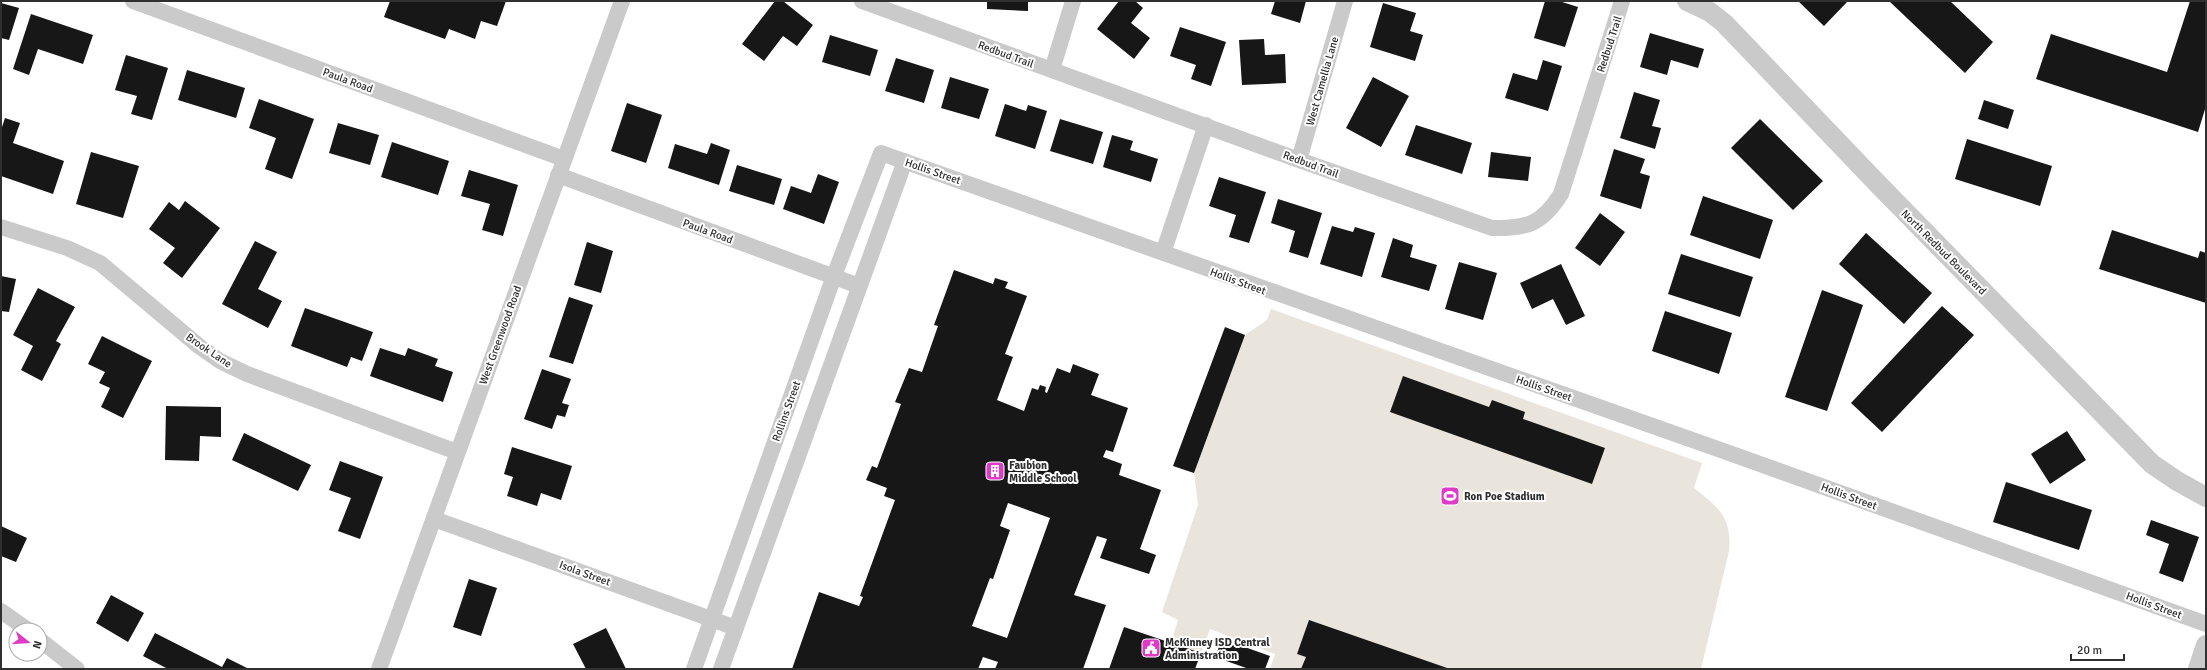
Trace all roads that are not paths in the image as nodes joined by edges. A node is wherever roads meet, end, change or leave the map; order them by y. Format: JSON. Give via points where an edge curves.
{"nodes":[{"id":1,"x":133,"y":1,"type":"edge"},
{"id":2,"x":622,"y":1,"type":"edge"},
{"id":3,"x":862,"y":1,"type":"edge"},
{"id":4,"x":1073,"y":1,"type":"edge"},
{"id":5,"x":1345,"y":1,"type":"edge"},
{"id":6,"x":1622,"y":1,"type":"edge"},
{"id":7,"x":1687,"y":1,"type":"edge"},
{"id":8,"x":1052,"y":70,"type":"junction"},
{"id":9,"x":1206,"y":125,"type":"junction"},
{"id":10,"x":881,"y":153,"type":"joint"},
{"id":11,"x":564,"y":158,"type":"junction"},
{"id":12,"x":1299,"y":160,"type":"junction"},
{"id":13,"x":905,"y":162,"type":"junction"},
{"id":14,"x":558,"y":176,"type":"junction"},
{"id":15,"x":1,"y":227,"type":"edge"},
{"id":16,"x":1163,"y":253,"type":"junction"},
{"id":17,"x":834,"y":276,"type":"junction"},
{"id":18,"x":859,"y":286,"type":"junction"},
{"id":19,"x":457,"y":452,"type":"junction"},
{"id":20,"x":2206,"y":497,"type":"edge"},
{"id":21,"x":434,"y":519,"type":"junction"},
{"id":22,"x":1,"y":611,"type":"edge"},
{"id":23,"x":712,"y":619,"type":"junction"},
{"id":24,"x":17,"y":622,"type":"edge"},
{"id":25,"x":2206,"y":624,"type":"edge"},
{"id":26,"x":736,"y":628,"type":"junction"},
{"id":27,"x":2206,"y":645,"type":"edge"},
{"id":28,"x":48,"y":646,"type":"edge"},
{"id":29,"x":77,"y":669,"type":"edge"},
{"id":30,"x":379,"y":669,"type":"edge"},
{"id":31,"x":694,"y":669,"type":"edge"},
{"id":32,"x":721,"y":669,"type":"edge"},
{"id":33,"x":2198,"y":669,"type":"edge"}],
"edges":[{"from":1,"to":11,"type":"street","name":"Paula Road"},
{"from":2,"to":11,"type":"street","name":"West Greenwood Road"},
{"from":3,"to":8,"type":"street","name":"Redbud Trail"},
{"from":4,"to":8,"type":"street"},
{"from":5,"to":12,"type":"street","name":"West Camellia Lane"},
{"from":6,"to":12,"type":"street","name":"Redbud Trail","via":[[1561,194],[1540,220],[1525,226],[1492,228]]},
{"from":7,"to":20,"type":"street","name":"North Redbud Boulevard","via":[[1710,12],[1724,23],[2152,464]]},
{"from":8,"to":9,"type":"street","name":"Redbud Trail"},
{"from":9,"to":12,"type":"street","name":"Redbud Trail"},
{"from":9,"to":16,"type":"street"},
{"from":10,"to":13,"type":"street","name":"Hollis Street"},
{"from":10,"to":17,"type":"street","name":"Rollins Street"},
{"from":11,"to":14,"type":"street","name":"West Greenwood Road"},
{"from":13,"to":16,"type":"street","name":"Hollis Street"},
{"from":13,"to":18,"type":"street"},
{"from":14,"to":17,"type":"street","name":"Paula Road"},
{"from":14,"to":19,"type":"street","name":"West Greenwood Road"},
{"from":15,"to":19,"type":"street","name":"Brook Lane","via":[[67,248],[100,263],[200,347],[247,374]]},
{"from":16,"to":25,"type":"street","name":"Hollis Street"},
{"from":17,"to":18,"type":"street","name":"Paula Road"},
{"from":17,"to":23,"type":"street","name":"Rollins Street"},
{"from":18,"to":26,"type":"street"},
{"from":19,"to":21,"type":"street","name":"West Greenwood Road"},
{"from":21,"to":23,"type":"street","name":"Isola Street"},
{"from":21,"to":30,"type":"street","name":"West Greenwood Road"},
{"from":22,"to":24,"type":"street"},
{"from":23,"to":26,"type":"street","name":"Isola Street"},
{"from":23,"to":31,"type":"street","name":"Rollins Street"},
{"from":26,"to":32,"type":"street"},
{"from":27,"to":33,"type":"street"},
{"from":28,"to":29,"type":"street"}]}
